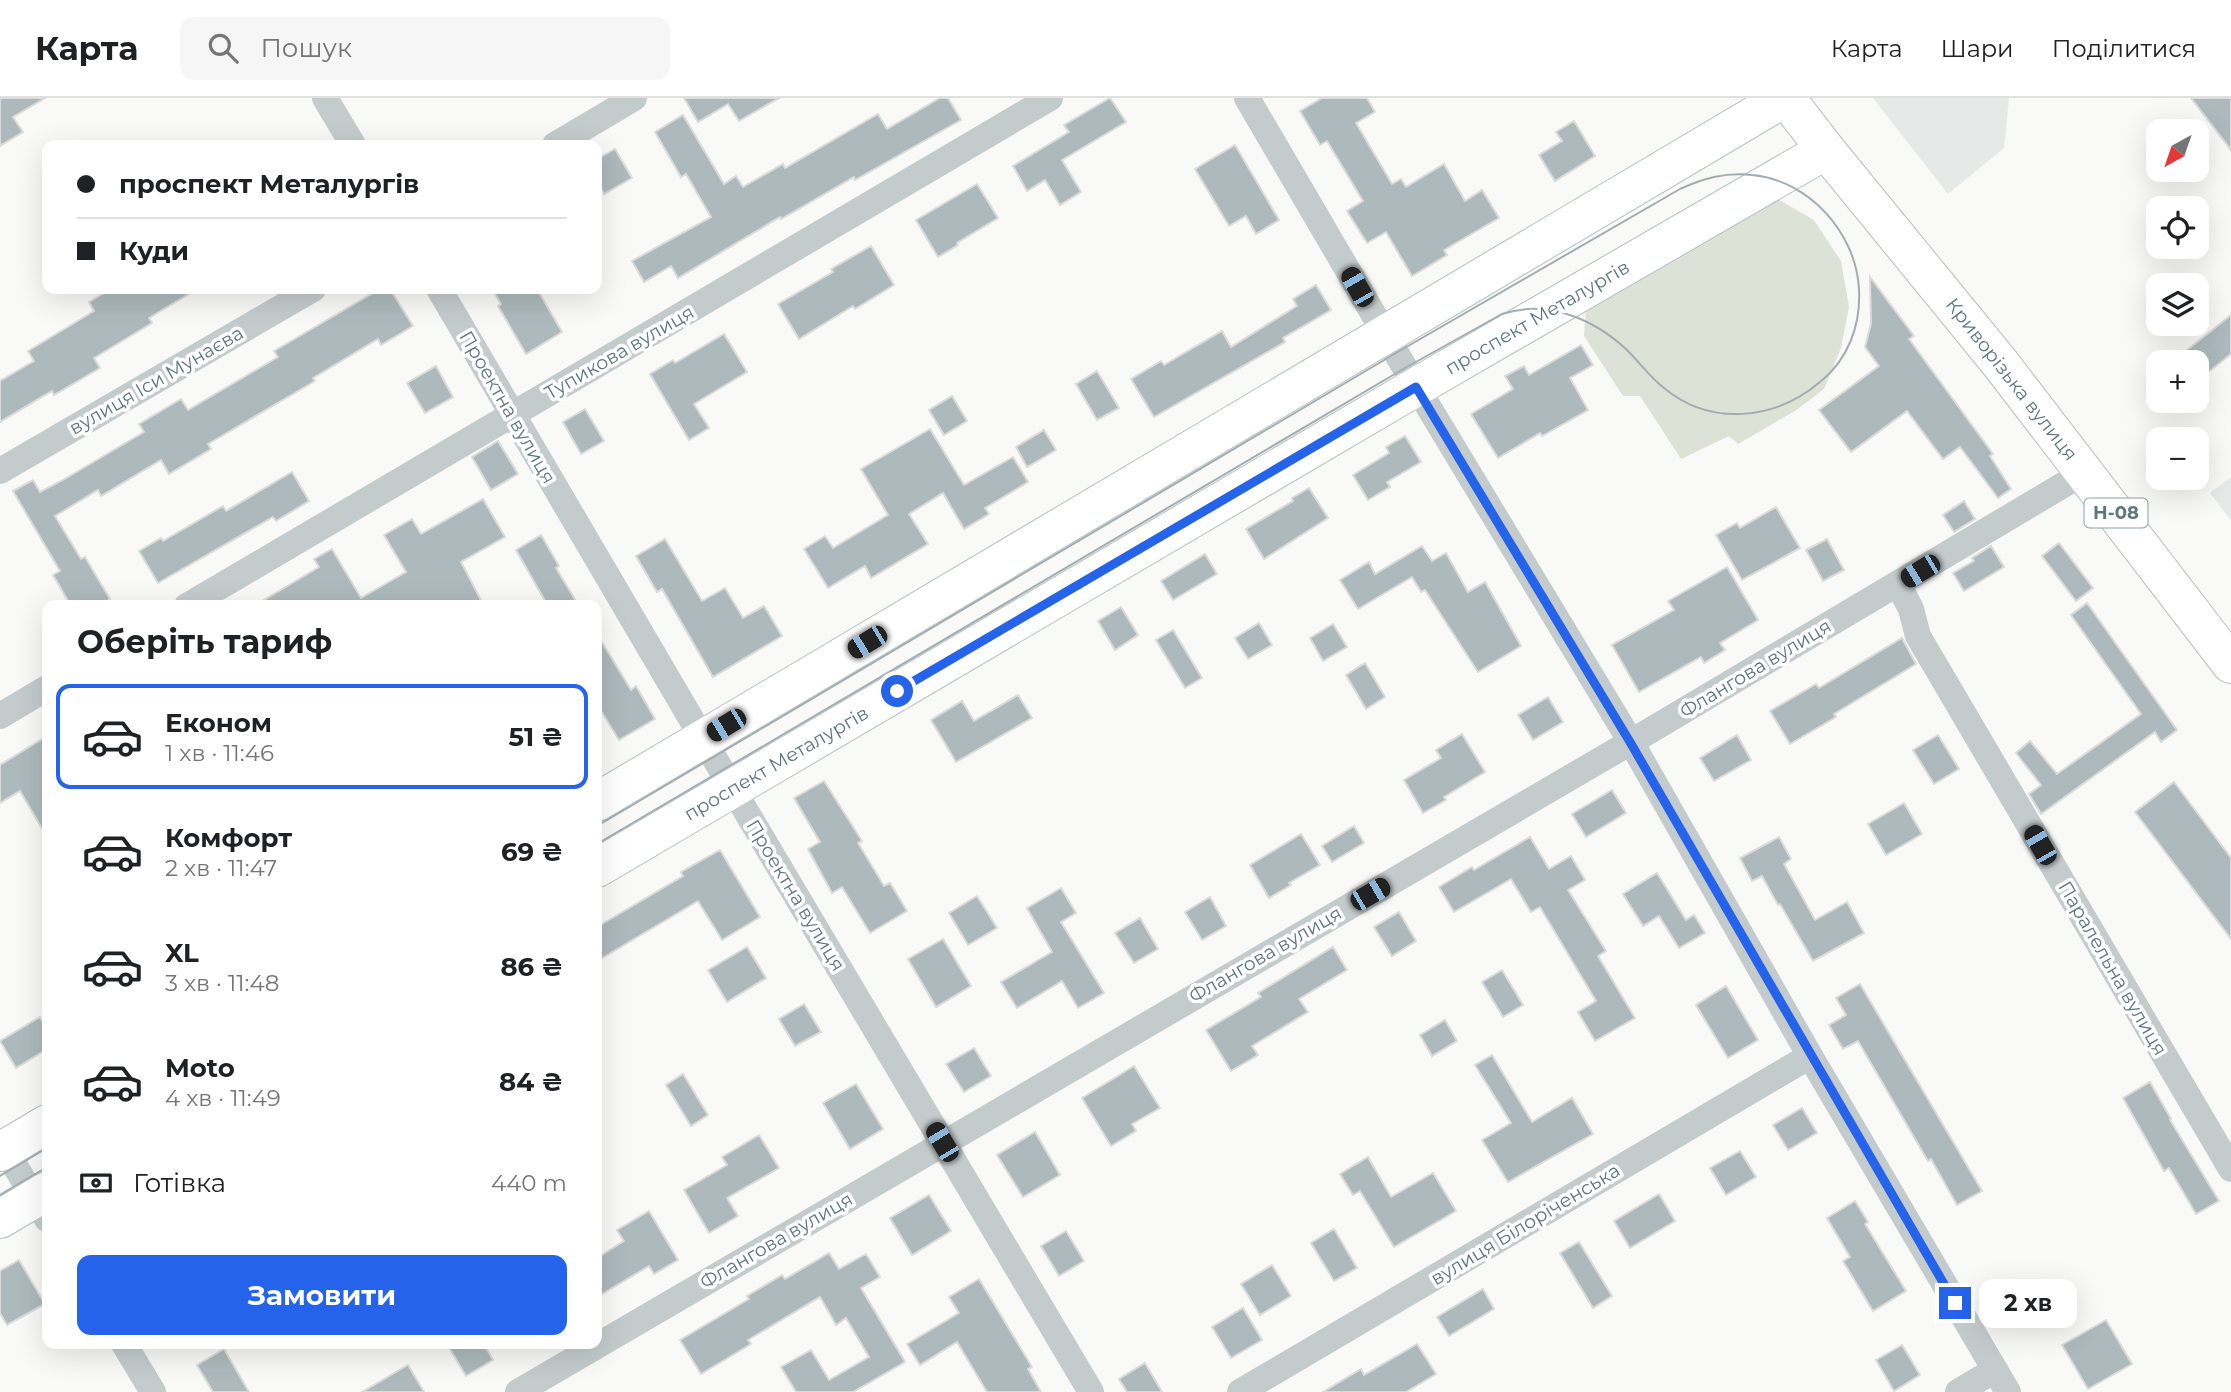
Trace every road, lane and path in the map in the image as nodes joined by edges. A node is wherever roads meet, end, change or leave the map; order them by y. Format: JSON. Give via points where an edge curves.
{"nodes":[{"id":1,"x":325,"y":98,"type":"edge"},
{"id":2,"x":634,"y":98,"type":"edge"},
{"id":3,"x":1050,"y":98,"type":"edge"},
{"id":4,"x":1247,"y":98,"type":"edge"},
{"id":5,"x":1785,"y":98,"type":"edge"},
{"id":6,"x":351,"y":140,"type":"edge"},
{"id":7,"x":563,"y":140,"type":"edge"},
{"id":8,"x":1826,"y":150,"type":"junction"},
{"id":9,"x":304,"y":294,"type":"edge"},
{"id":10,"x":442,"y":294,"type":"edge"},
{"id":11,"x":1385,"y":335,"type":"junction"},
{"id":12,"x":1416,"y":387,"type":"junction"},
{"id":13,"x":512,"y":414,"type":"junction"},
{"id":14,"x":0,"y":471,"type":"edge"},
{"id":15,"x":2085,"y":472,"type":"junction"},
{"id":16,"x":1898,"y":584,"type":"junction"},
{"id":17,"x":197,"y":600,"type":"edge"},
{"id":18,"x":2231,"y":664,"type":"edge"},
{"id":19,"x":42,"y":691,"type":"edge"},
{"id":20,"x":0,"y":716,"type":"edge"},
{"id":21,"x":703,"y":739,"type":"junction"},
{"id":22,"x":1630,"y":742,"type":"junction"},
{"id":23,"x":732,"y":788,"type":"junction"},
{"id":24,"x":602,"y":799,"type":"edge"},
{"id":25,"x":602,"y":865,"type":"edge"},
{"id":26,"x":1810,"y":1055,"type":"junction"},
{"id":27,"x":42,"y":1127,"type":"edge"},
{"id":28,"x":942,"y":1142,"type":"junction"},
{"id":29,"x":2,"y":1147,"type":"edge"},
{"id":30,"x":2231,"y":1168,"type":"edge"},
{"id":31,"x":42,"y":1202,"type":"edge"},
{"id":32,"x":42,"y":1203,"type":"edge"},
{"id":33,"x":0,"y":1219,"type":"edge"},
{"id":34,"x":602,"y":1342,"type":"edge"},
{"id":35,"x":127,"y":1349,"type":"edge"},
{"id":36,"x":591,"y":1349,"type":"edge"},
{"id":37,"x":2002,"y":1381,"type":"edge"},
{"id":38,"x":153,"y":1392,"type":"edge"},
{"id":39,"x":518,"y":1392,"type":"edge"},
{"id":40,"x":1091,"y":1392,"type":"edge"},
{"id":41,"x":1240,"y":1392,"type":"edge"},
{"id":42,"x":1958,"y":1392,"type":"edge"}],
"edges":[{"from":1,"to":6,"type":"street"},
{"from":2,"to":7,"type":"street"},
{"from":3,"to":13,"type":"street","name":"Тупикова вулиця"},
{"from":4,"to":11,"type":"street"},
{"from":5,"to":8,"type":"main road","name":"Криворізька вулиця","number":"Н-08"},
{"from":5,"to":11,"type":"main road"},
{"from":8,"to":12,"type":"main road","name":"проспект Металургів"},
{"from":8,"to":15,"type":"main road","name":"Криворізька вулиця","number":"Н-08"},
{"from":9,"to":14,"type":"street","name":"вулиця Іси Мунаєва"},
{"from":10,"to":13,"type":"street","name":"Проектна вулиця"},
{"from":11,"to":12,"type":"street"},
{"from":11,"to":21,"type":"main road"},
{"from":12,"to":22,"type":"street"},
{"from":12,"to":23,"type":"main road","name":"проспект Металургів"},
{"from":13,"to":17,"type":"street","name":"Тупикова вулиця"},
{"from":13,"to":21,"type":"street","name":"Проектна вулиця"},
{"from":15,"to":16,"type":"street","name":"Флангова вулиця"},
{"from":15,"to":18,"type":"main road","name":"Криворізька вулиця","number":"Н-08"},
{"from":16,"to":22,"type":"street","name":"Флангова вулиця"},
{"from":16,"to":30,"type":"street","name":"Паралельна вулиця","via":[[1918,636]]},
{"from":19,"to":20,"type":"street"},
{"from":21,"to":23,"type":"street","name":"Проектна вулиця"},
{"from":21,"to":24,"type":"main road"},
{"from":22,"to":26,"type":"street"},
{"from":22,"to":28,"type":"street","name":"Флангова вулиця"},
{"from":23,"to":25,"type":"main road","name":"проспект Металургів"},
{"from":23,"to":28,"type":"street","name":"Проектна вулиця"},
{"from":26,"to":37,"type":"street"},
{"from":26,"to":41,"type":"street","name":"вулиця Білоріченська"},
{"from":27,"to":29,"type":"main road"},
{"from":28,"to":34,"type":"street","name":"Флангова вулиця"},
{"from":28,"to":40,"type":"street","name":"Проектна вулиця"},
{"from":29,"to":31,"type":"street"},
{"from":32,"to":33,"type":"main road"},
{"from":35,"to":38,"type":"street"},
{"from":36,"to":39,"type":"street","name":"Флангова вулиця"},
{"from":37,"to":42,"type":"street"}]}
